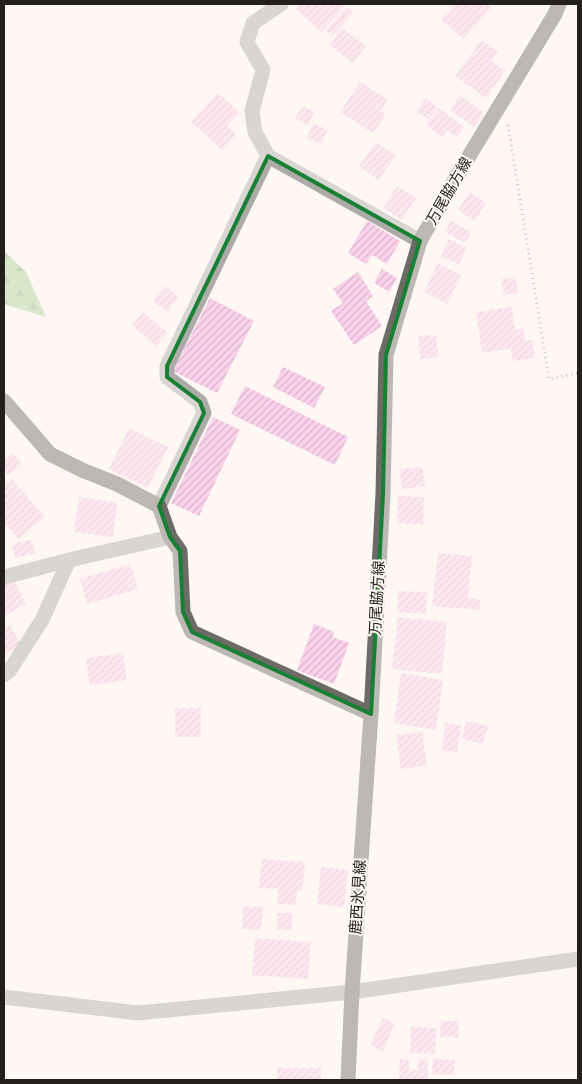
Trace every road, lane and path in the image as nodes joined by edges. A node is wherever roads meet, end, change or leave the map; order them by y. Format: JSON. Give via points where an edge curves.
{"nodes":[{"id":1,"x":281,"y":4,"type":"edge"},
{"id":2,"x":559,"y":4,"type":"edge"},
{"id":3,"x":504,"y":98,"type":"junction"},
{"id":4,"x":268,"y":156,"type":"junction"},
{"id":5,"x":420,"y":241,"type":"junction"},
{"id":6,"x":578,"y":374,"type":"edge"},
{"id":7,"x":4,"y":401,"type":"edge"},
{"id":8,"x":159,"y":506,"type":"junction"},
{"id":9,"x":170,"y":538,"type":"junction"},
{"id":10,"x":69,"y":560,"type":"junction"},
{"id":11,"x":4,"y":577,"type":"edge"},
{"id":12,"x":4,"y":675,"type":"edge"},
{"id":13,"x":370,"y":714,"type":"junction"},
{"id":14,"x":578,"y":959,"type":"edge"},
{"id":15,"x":352,"y":992,"type":"junction"},
{"id":16,"x":4,"y":997,"type":"edge"},
{"id":17,"x":348,"y":1080,"type":"edge"}],
"edges":[{"from":1,"to":4,"type":"street","via":[[253,23],[247,42],[263,70],[252,111],[256,132]]},
{"from":2,"to":3,"type":"main road","name":"万尾脇方線"},
{"from":3,"to":5,"type":"main road","name":"万尾脇方線"},
{"from":3,"to":6,"type":"path","via":[[549,379]]},
{"from":4,"to":5,"type":"street"},
{"from":4,"to":8,"type":"street","via":[[167,366],[167,377],[200,402],[204,413]]},
{"from":5,"to":13,"type":"main road","name":"万尾脇方線","via":[[386,355],[383,494]]},
{"from":7,"to":8,"type":"main road","via":[[50,454]]},
{"from":8,"to":9,"type":"main road"},
{"from":9,"to":10,"type":"street"},
{"from":9,"to":13,"type":"main road","via":[[180,551],[183,612],[192,632]]},
{"from":10,"to":11,"type":"street"},
{"from":10,"to":12,"type":"street","via":[[42,620]]},
{"from":13,"to":15,"type":"main road","name":"鹿西氷見線"},
{"from":14,"to":15,"type":"street"},
{"from":15,"to":16,"type":"street","via":[[138,1013]]},
{"from":15,"to":17,"type":"main road","name":"鹿西氷見線"}]}
